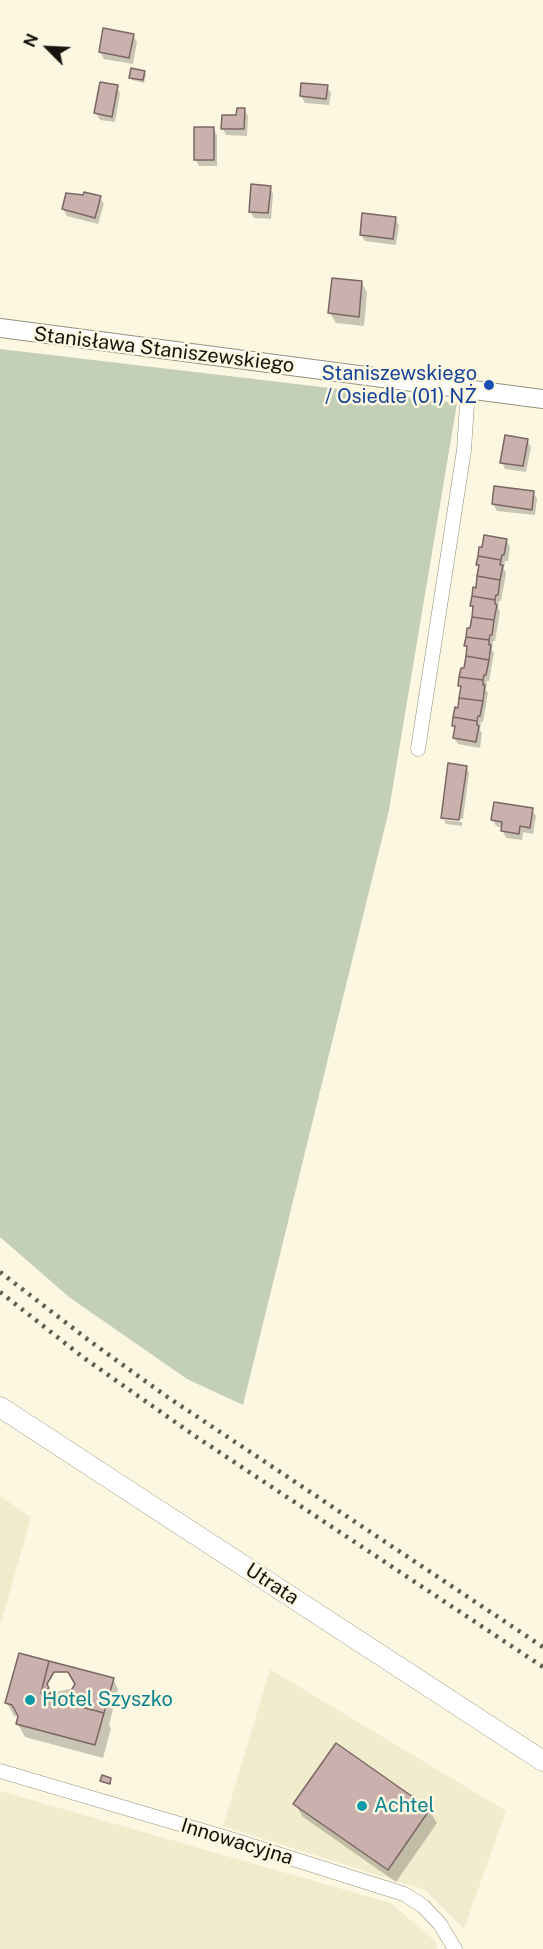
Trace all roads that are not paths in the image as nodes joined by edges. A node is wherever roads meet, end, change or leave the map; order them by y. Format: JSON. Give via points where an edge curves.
{"nodes":[{"id":1,"x":0,"y":328,"type":"edge"},
{"id":2,"x":468,"y":389,"type":"junction"},
{"id":3,"x":543,"y":399,"type":"edge"},
{"id":4,"x":418,"y":749,"type":"dead end"},
{"id":5,"x":0,"y":1407,"type":"edge"},
{"id":6,"x":543,"y":1761,"type":"edge"},
{"id":7,"x":0,"y":1771,"type":"edge"},
{"id":8,"x":454,"y":1947,"type":"edge"}],
"edges":[{"from":1,"to":2,"type":"street","name":"Stanisława Staniszewskiego"},
{"from":2,"to":3,"type":"street","name":"Stanisława Staniszewskiego"},
{"from":2,"to":4,"type":"street","via":[[464,450]]},
{"from":5,"to":6,"type":"main road","name":"Utrata"},
{"from":7,"to":8,"type":"street","name":"Innowacyjna","via":[[394,1890],[423,1906]]}]}
